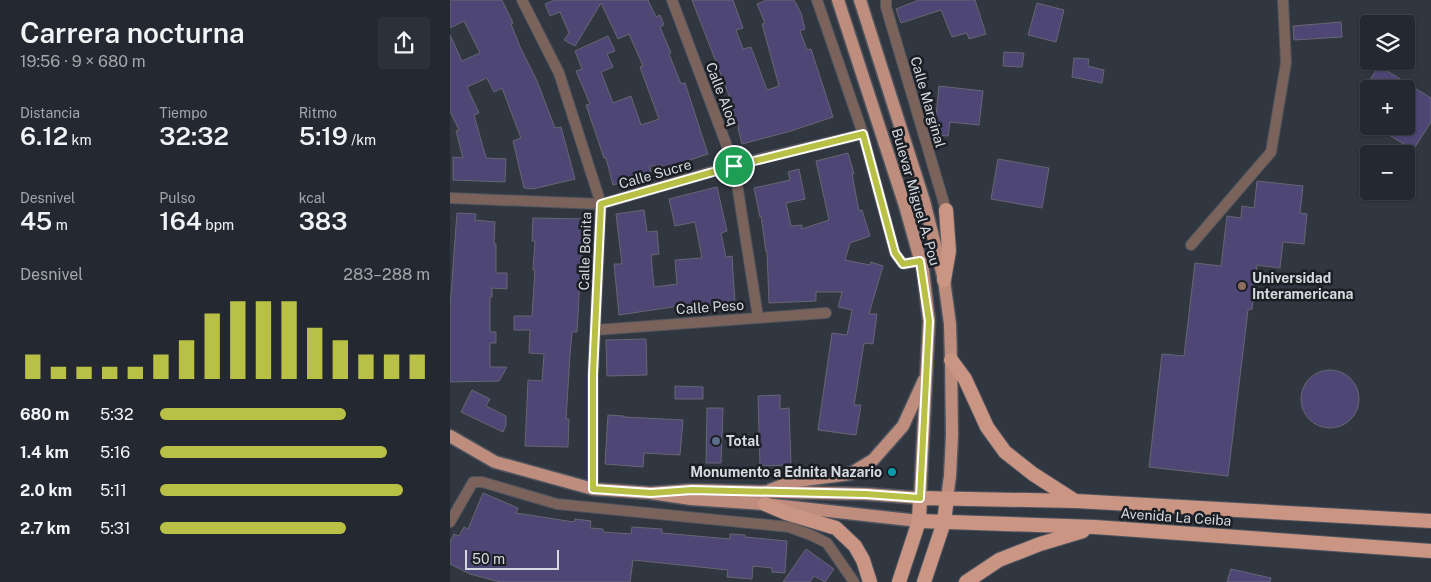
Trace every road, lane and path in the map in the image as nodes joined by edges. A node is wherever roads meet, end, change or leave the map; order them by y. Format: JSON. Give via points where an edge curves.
{"nodes":[{"id":1,"x":522,"y":0,"type":"edge"},
{"id":2,"x":672,"y":0,"type":"edge"},
{"id":3,"x":817,"y":0,"type":"edge"},
{"id":4,"x":838,"y":0,"type":"edge"},
{"id":5,"x":860,"y":0,"type":"edge"},
{"id":6,"x":886,"y":0,"type":"edge"},
{"id":7,"x":1283,"y":0,"type":"edge"},
{"id":8,"x":863,"y":134,"type":"junction"},
{"id":9,"x":734,"y":166,"type":"junction"},
{"id":10,"x":450,"y":198,"type":"edge"},
{"id":11,"x":601,"y":204,"type":"junction"},
{"id":12,"x":946,"y":210,"type":"joint"},
{"id":13,"x":1191,"y":245,"type":"dead end"},
{"id":14,"x":920,"y":261,"type":"junction"},
{"id":15,"x":944,"y":280,"type":"junction"},
{"id":16,"x":826,"y":313,"type":"dead end"},
{"id":17,"x":758,"y":317,"type":"junction"},
{"id":18,"x":596,"y":330,"type":"junction"},
{"id":19,"x":951,"y":360,"type":"junction"},
{"id":20,"x":928,"y":371,"type":"junction"},
{"id":21,"x":450,"y":436,"type":"edge"},
{"id":22,"x":593,"y":489,"type":"junction"},
{"id":23,"x":765,"y":498,"type":"junction"},
{"id":24,"x":920,"y":498,"type":"junction"},
{"id":25,"x":948,"y":498,"type":"junction"},
{"id":26,"x":1076,"y":501,"type":"junction"},
{"id":27,"x":919,"y":521,"type":"junction"},
{"id":28,"x":1431,"y":521,"type":"edge"},
{"id":29,"x":450,"y":522,"type":"edge"},
{"id":30,"x":944,"y":522,"type":"junction"},
{"id":31,"x":1095,"y":528,"type":"junction"},
{"id":32,"x":1431,"y":551,"type":"edge"},
{"id":33,"x":854,"y":582,"type":"edge"},
{"id":34,"x":870,"y":582,"type":"edge"},
{"id":35,"x":899,"y":582,"type":"edge"},
{"id":36,"x":924,"y":582,"type":"edge"},
{"id":37,"x":966,"y":582,"type":"edge"}],
"edges":[{"from":1,"to":11,"type":"street","name":"Calle Bonita","via":[[559,73]]},
{"from":2,"to":9,"type":"street","name":"Calle Aloq"},
{"from":3,"to":8,"type":"street"},
{"from":4,"to":14,"type":"main road","name":"Bulevar Miguel A. Pou","via":[[906,206]]},
{"from":5,"to":15,"type":"main road","name":"Bulevar Miguel A. Pou","via":[[918,178]]},
{"from":6,"to":12,"type":"street","name":"Calle Marginal"},
{"from":7,"to":13,"type":"street","via":[[1286,63],[1271,152]]},
{"from":8,"to":9,"type":"street","name":"Calle Sucre"},
{"from":8,"to":14,"type":"street","via":[[895,253],[903,264]]},
{"from":9,"to":11,"type":"street","name":"Calle Sucre"},
{"from":9,"to":17,"type":"street","name":"Calle Aloq"},
{"from":10,"to":11,"type":"street","name":"Calle Sucre"},
{"from":11,"to":18,"type":"street","name":"Calle Bonita"},
{"from":12,"to":15,"type":"highway","via":[[949,250]]},
{"from":14,"to":20,"type":"main road","name":"Bulevar Miguel A. Pou","via":[[929,321]]},
{"from":15,"to":19,"type":"main road","name":"Bulevar Miguel A. Pou"},
{"from":16,"to":17,"type":"street","name":"Calle Peso"},
{"from":17,"to":18,"type":"street","name":"Calle Peso"},
{"from":18,"to":22,"type":"street","name":"Calle Bonita"},
{"from":19,"to":25,"type":"main road","name":"Bulevar Miguel A. Pou","via":[[952,435]]},
{"from":19,"to":26,"type":"highway","via":[[965,379],[987,427],[1005,452]]},
{"from":20,"to":23,"type":"main road","via":[[903,426],[873,460],[850,474],[790,482]]},
{"from":20,"to":24,"type":"main road","name":"Bulevar Miguel A. Pou"},
{"from":21,"to":22,"type":"main road","via":[[495,462]]},
{"from":22,"to":23,"type":"main road","via":[[691,499]]},
{"from":23,"to":24,"type":"main road","via":[[866,494]]},
{"from":23,"to":27,"type":"main road"},
{"from":23,"to":34,"type":"highway","via":[[786,513],[836,528],[855,546]]},
{"from":24,"to":25,"type":"highway","name":"Avenida La Ceiba"},
{"from":24,"to":27,"type":"highway"},
{"from":25,"to":26,"type":"highway","name":"Avenida La Ceiba"},
{"from":25,"to":30,"type":"highway"},
{"from":26,"to":28,"type":"highway","name":"Avenida La Ceiba"},
{"from":27,"to":30,"type":"highway","name":"Avenida La Ceiba"},
{"from":27,"to":35,"type":"highway"},
{"from":29,"to":33,"type":"street","via":[[473,482],[482,482],[556,504],[789,527],[827,543]]},
{"from":30,"to":31,"type":"highway","name":"Avenida La Ceiba"},
{"from":30,"to":36,"type":"highway"},
{"from":31,"to":32,"type":"highway","name":"Avenida La Ceiba"},
{"from":31,"to":37,"type":"highway","via":[[999,560]]}]}
